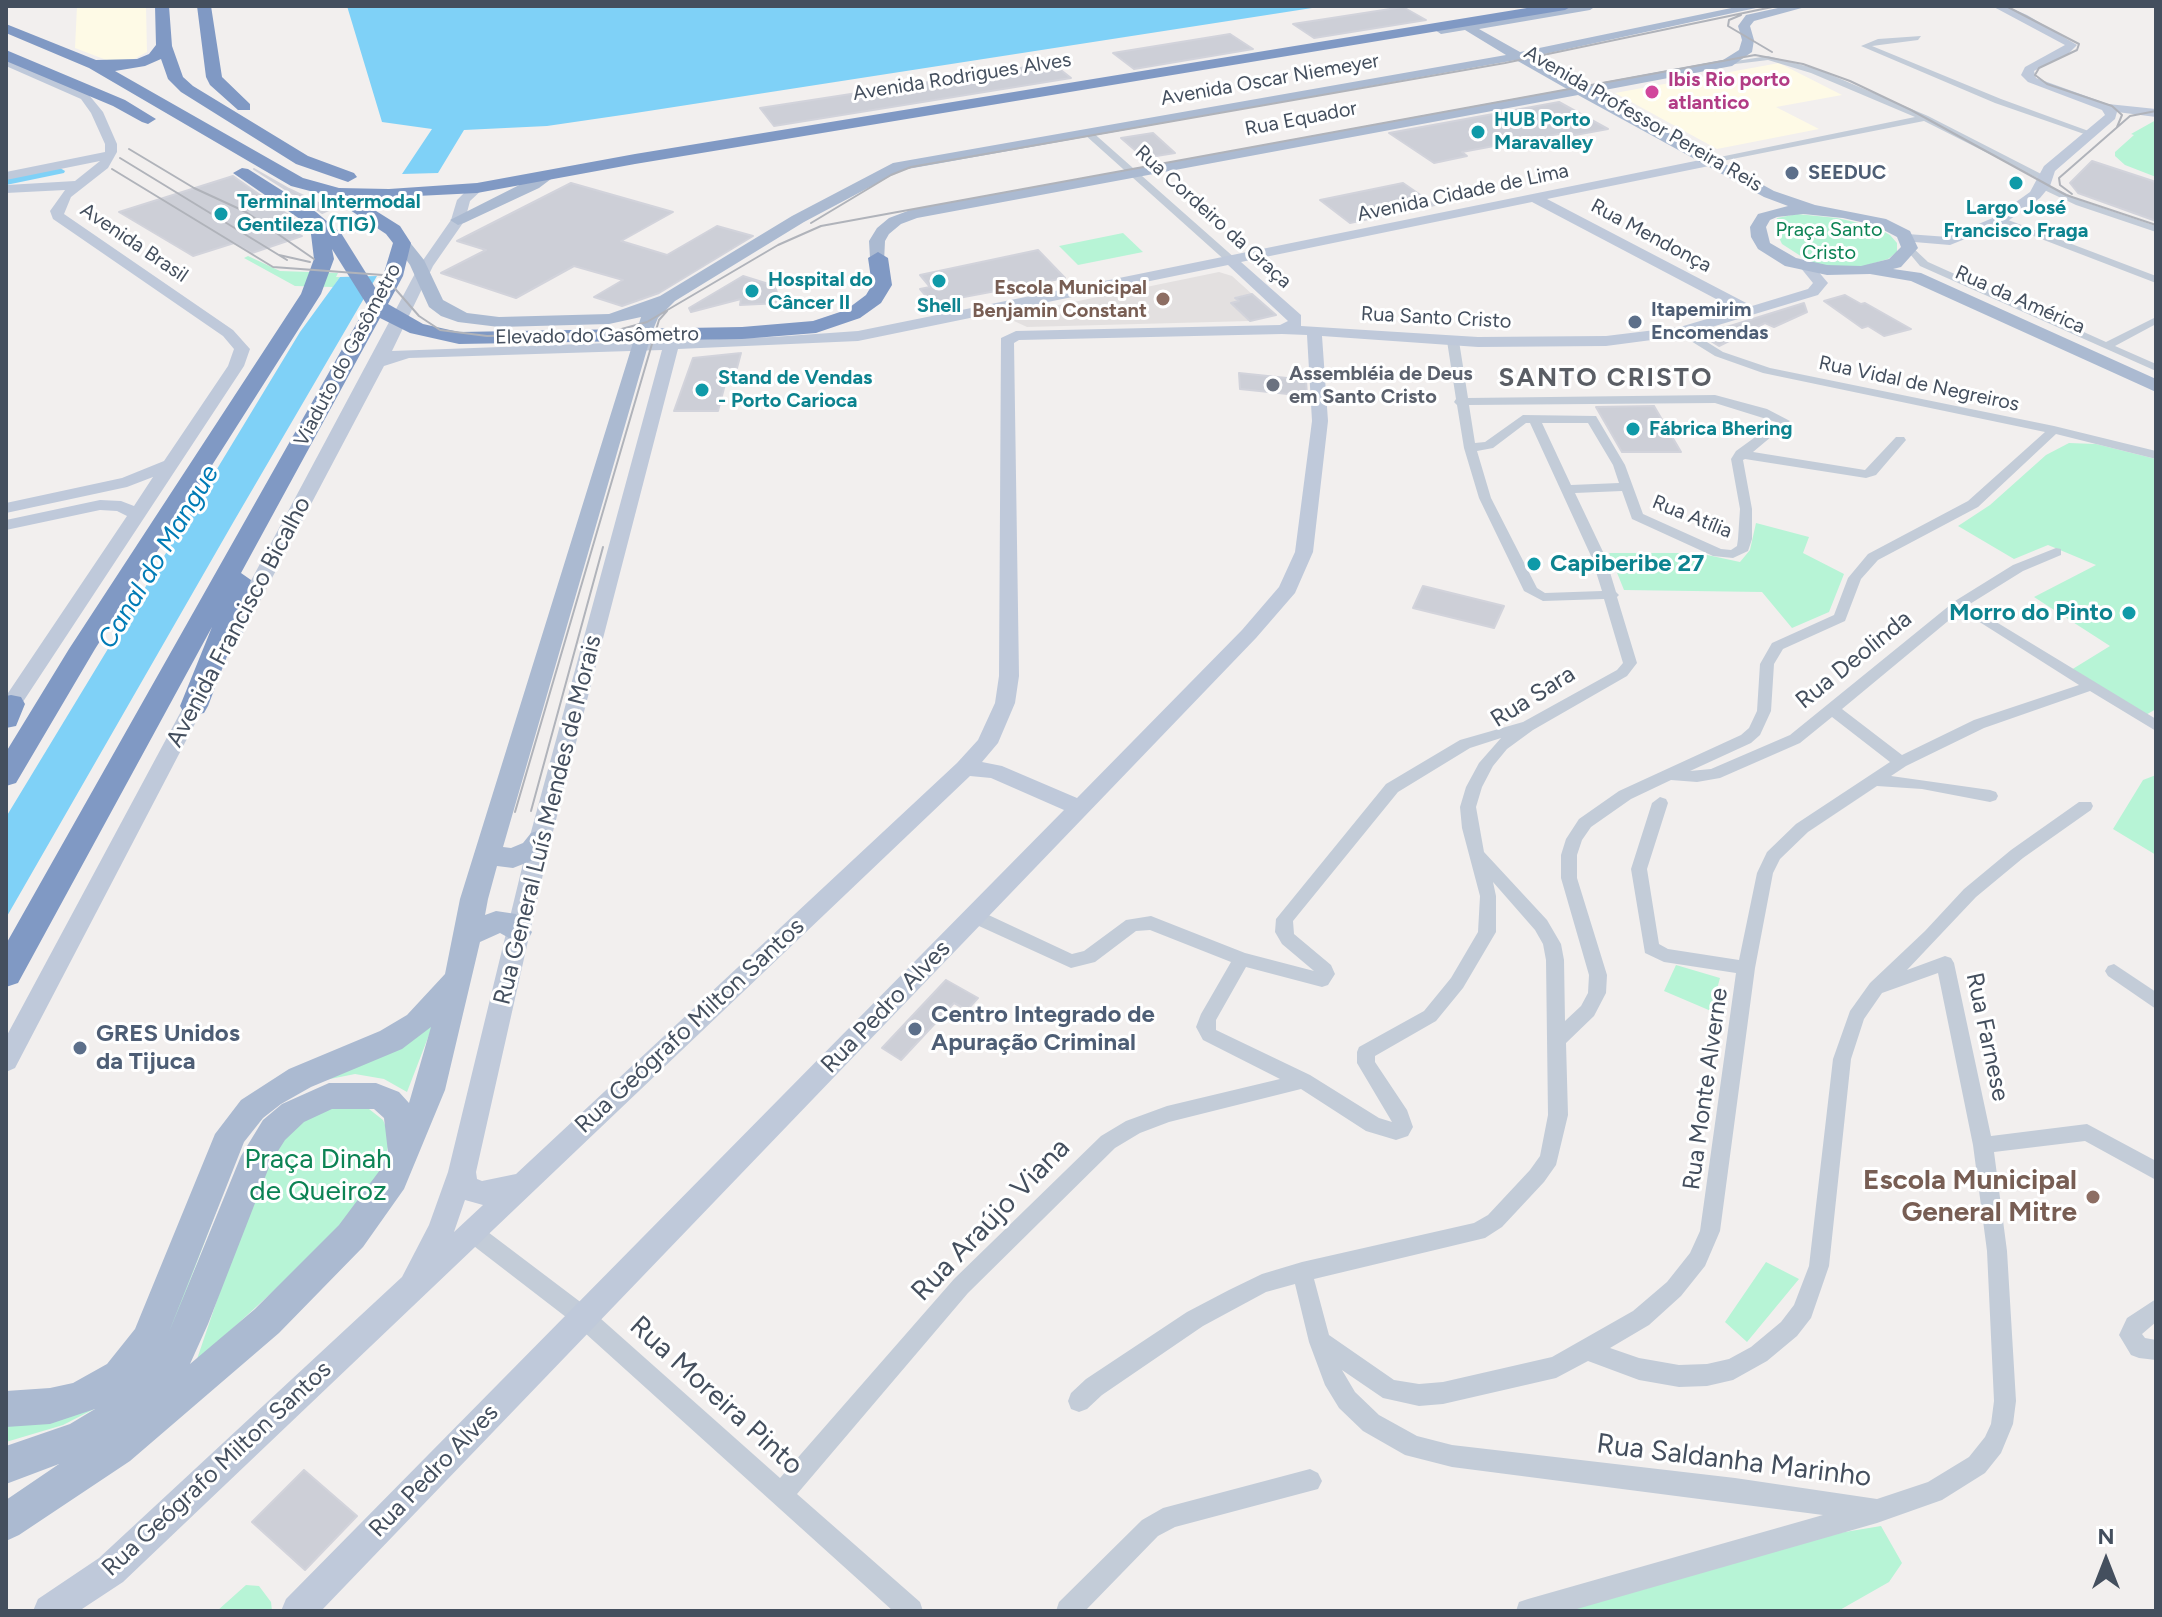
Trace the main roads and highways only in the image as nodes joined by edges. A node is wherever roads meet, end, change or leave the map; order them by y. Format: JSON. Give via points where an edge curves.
{"nodes":[{"id":1,"x":162,"y":6,"type":"edge"},
{"id":2,"x":177,"y":6,"type":"edge"},
{"id":3,"x":1532,"y":6,"type":"edge"},
{"id":4,"x":1565,"y":6,"type":"edge"},
{"id":5,"x":1590,"y":6,"type":"edge"},
{"id":6,"x":1759,"y":6,"type":"edge"},
{"id":7,"x":1803,"y":6,"type":"edge"},
{"id":8,"x":1997,"y":6,"type":"edge"},
{"id":9,"x":197,"y":15,"type":"edge"},
{"id":10,"x":1478,"y":24,"type":"junction"},
{"id":11,"x":6,"y":28,"type":"edge"},
{"id":12,"x":195,"y":43,"type":"dead end"},
{"id":13,"x":164,"y":46,"type":"junction"},
{"id":14,"x":6,"y":55,"type":"edge"},
{"id":15,"x":209,"y":56,"type":"junction"},
{"id":16,"x":1519,"y":56,"type":"junction"},
{"id":17,"x":1499,"y":60,"type":"junction"},
{"id":18,"x":6,"y":62,"type":"edge"},
{"id":19,"x":94,"y":65,"type":"junction"},
{"id":20,"x":1581,"y":90,"type":"junction"},
{"id":21,"x":1560,"y":94,"type":"junction"},
{"id":22,"x":2114,"y":109,"type":"junction"},
{"id":23,"x":909,"y":113,"type":"junction"},
{"id":24,"x":2156,"y":113,"type":"edge"},
{"id":25,"x":159,"y":125,"type":"dead end"},
{"id":26,"x":109,"y":155,"type":"junction"},
{"id":27,"x":302,"y":160,"type":"junction"},
{"id":28,"x":1710,"y":162,"type":"junction"},
{"id":29,"x":225,"y":163,"type":"dead end"},
{"id":30,"x":1689,"y":166,"type":"junction"},
{"id":31,"x":6,"y":176,"type":"edge"},
{"id":32,"x":547,"y":176,"type":"junction"},
{"id":33,"x":251,"y":179,"type":"junction"},
{"id":34,"x":510,"y":182,"type":"junction"},
{"id":35,"x":78,"y":185,"type":"junction"},
{"id":36,"x":433,"y":187,"type":"junction"},
{"id":37,"x":393,"y":188,"type":"junction"},
{"id":38,"x":477,"y":188,"type":"junction"},
{"id":39,"x":6,"y":189,"type":"edge"},
{"id":40,"x":1534,"y":198,"type":"junction"},
{"id":41,"x":1810,"y":209,"type":"junction"},
{"id":42,"x":1764,"y":217,"type":"junction"},
{"id":43,"x":458,"y":220,"type":"junction"},
{"id":44,"x":319,"y":226,"type":"junction"},
{"id":45,"x":402,"y":243,"type":"junction"},
{"id":46,"x":1907,"y":247,"type":"junction"},
{"id":47,"x":878,"y":258,"type":"joint"},
{"id":48,"x":1232,"y":261,"type":"junction"},
{"id":49,"x":1807,"y":267,"type":"junction"},
{"id":50,"x":1861,"y":271,"type":"junction"},
{"id":51,"x":669,"y":297,"type":"junction"},
{"id":52,"x":1010,"y":306,"type":"junction"},
{"id":53,"x":1749,"y":310,"type":"junction"},
{"id":54,"x":1282,"y":329,"type":"junction"},
{"id":55,"x":1314,"y":331,"type":"junction"},
{"id":56,"x":1016,"y":336,"type":"junction"},
{"id":57,"x":671,"y":345,"type":"junction"},
{"id":58,"x":639,"y":346,"type":"junction"},
{"id":59,"x":377,"y":363,"type":"junction"},
{"id":60,"x":2156,"y":375,"type":"edge"},
{"id":61,"x":2156,"y":386,"type":"edge"},
{"id":62,"x":169,"y":464,"type":"junction"},
{"id":63,"x":283,"y":477,"type":"joint"},
{"id":64,"x":102,"y":496,"type":"junction"},
{"id":65,"x":6,"y":508,"type":"edge"},
{"id":66,"x":136,"y":514,"type":"junction"},
{"id":67,"x":6,"y":525,"type":"edge"},
{"id":68,"x":246,"y":542,"type":"junction"},
{"id":69,"x":194,"y":706,"type":"junction"},
{"id":70,"x":8,"y":712,"type":"edge"},
{"id":71,"x":965,"y":768,"type":"junction"},
{"id":72,"x":6,"y":776,"type":"edge"},
{"id":73,"x":1078,"y":807,"type":"junction"},
{"id":74,"x":540,"y":840,"type":"junction"},
{"id":75,"x":489,"y":848,"type":"junction"},
{"id":76,"x":518,"y":932,"type":"junction"},
{"id":77,"x":465,"y":937,"type":"junction"},
{"id":78,"x":6,"y":974,"type":"edge"},
{"id":79,"x":459,"y":978,"type":"junction"},
{"id":80,"x":6,"y":1061,"type":"edge"},
{"id":81,"x":403,"y":1154,"type":"junction"},
{"id":82,"x":462,"y":1172,"type":"junction"},
{"id":83,"x":521,"y":1186,"type":"junction"},
{"id":84,"x":410,"y":1288,"type":"junction"},
{"id":85,"x":6,"y":1409,"type":"edge"},
{"id":86,"x":6,"y":1465,"type":"edge"},
{"id":87,"x":6,"y":1522,"type":"edge"},
{"id":88,"x":50,"y":1611,"type":"edge"},
{"id":89,"x":298,"y":1611,"type":"edge"}],
"edges":[{"from":1,"to":13,"type":"highway"},
{"from":2,"to":45,"type":"highway","name":"Viaduto do Gasômetro","via":[[184,73],[201,105],[230,129],[382,222]]},
{"from":3,"to":36,"type":"highway","name":"Avenida Rodrigues Alves"},
{"from":4,"to":23,"type":"highway","name":"Avenida Rodrigues Alves"},
{"from":5,"to":10,"type":"main road","name":"Avenida Rodrigues Alves"},
{"from":6,"to":16,"type":"main road","name":"Avenida Oscar Niemeyer"},
{"from":7,"to":20,"type":"main road","name":"Rua Equador","via":[[1750,18],[1744,26],[1745,52],[1727,63]]},
{"from":8,"to":22,"type":"main road","via":[[2072,45],[2029,69],[2030,78]]},
{"from":9,"to":15,"type":"highway"},
{"from":10,"to":16,"type":"main road","name":"Avenida Professor Pereira Reis","via":[[1471,30]]},
{"from":10,"to":32,"type":"main road","name":"Avenida Rodrigues Alves"},
{"from":11,"to":19,"type":"highway"},
{"from":12,"to":15,"type":"highway"},
{"from":13,"to":19,"type":"highway","via":[[140,63]]},
{"from":13,"to":27,"type":"highway","via":[[176,79],[187,89]]},
{"from":14,"to":25,"type":"highway"},
{"from":15,"to":27,"type":"highway","via":[[218,85]]},
{"from":16,"to":17,"type":"main road","name":"Avenida Oscar Niemeyer"},
{"from":16,"to":20,"type":"main road","name":"Avenida Professor Pereira Reis"},
{"from":17,"to":21,"type":"main road","name":"Avenida Professor Pereira Reis"},
{"from":17,"to":51,"type":"main road","name":"Avenida Oscar Niemeyer","via":[[898,166]]},
{"from":18,"to":26,"type":"main road","via":[[85,97],[111,144]]},
{"from":19,"to":37,"type":"highway","via":[[297,182],[339,193]]},
{"from":20,"to":21,"type":"main road","name":"Rua Equador"},
{"from":20,"to":28,"type":"main road","name":"Avenida Professor Pereira Reis"},
{"from":21,"to":30,"type":"main road","name":"Avenida Professor Pereira Reis"},
{"from":21,"to":47,"type":"main road","name":"Rua Equador","via":[[907,215],[880,235]]},
{"from":22,"to":24,"type":"main road"},
{"from":22,"to":46,"type":"main road","via":[[2000,220],[1950,241]]},
{"from":23,"to":33,"type":"highway","via":[[430,200],[326,198]]},
{"from":23,"to":34,"type":"highway","name":"Avenida Rodrigues Alves"},
{"from":26,"to":31,"type":"main road"},
{"from":26,"to":35,"type":"main road","name":"Avenida Brasil"},
{"from":27,"to":37,"type":"highway"},
{"from":28,"to":30,"type":"main road","name":"Avenida Cidade de Lima"},
{"from":28,"to":41,"type":"main road","name":"Avenida Professor Pereira Reis","via":[[1781,200]]},
{"from":29,"to":33,"type":"highway","name":"Elevado do Gasômetro"},
{"from":30,"to":40,"type":"main road","name":"Avenida Cidade de Lima"},
{"from":30,"to":42,"type":"main road","name":"Avenida Professor Pereira Reis","via":[[1753,203]]},
{"from":32,"to":34,"type":"main road","name":"Avenida Rodrigues Alves"},
{"from":32,"to":43,"type":"main road"},
{"from":33,"to":44,"type":"highway","name":"Elevado do Gasômetro"},
{"from":34,"to":38,"type":"highway","name":"Avenida Rodrigues Alves"},
{"from":35,"to":39,"type":"main road"},
{"from":35,"to":62,"type":"main road","name":"Avenida Brasil","via":[[61,202],[58,216],[238,341],[242,349],[236,366]]},
{"from":36,"to":37,"type":"highway","name":"Avenida Rodrigues Alves"},
{"from":36,"to":38,"type":"highway","name":"Avenida Rodrigues Alves"},
{"from":38,"to":43,"type":"main road","name":"Avenida Francisco Bicalho","via":[[464,200]]},
{"from":40,"to":48,"type":"main road","name":"Avenida Cidade de Lima"},
{"from":40,"to":53,"type":"main road","name":"Rua Mendonça"},
{"from":41,"to":42,"type":"main road"},
{"from":41,"to":46,"type":"main road","via":[[1890,226]]},
{"from":42,"to":49,"type":"main road","via":[[1758,230],[1764,246]]},
{"from":43,"to":59,"type":"main road","name":"Avenida Francisco Bicalho","via":[[426,266]]},
{"from":44,"to":47,"type":"highway","name":"Elevado do Gasômetro","via":[[334,237],[385,313],[417,329],[469,339],[816,327],[853,314],[874,299],[882,285]]},
{"from":44,"to":72,"type":"highway","via":[[324,259],[311,294]]},
{"from":45,"to":51,"type":"main road","via":[[418,264],[432,300],[452,314],[499,322],[605,320]]},
{"from":45,"to":63,"type":"highway","name":"Viaduto do Gasômetro","via":[[393,276]]},
{"from":46,"to":50,"type":"main road","via":[[1891,265]]},
{"from":46,"to":60,"type":"main road","via":[[1914,265],[1934,277]]},
{"from":48,"to":52,"type":"main road","name":"Avenida Cidade de Lima"},
{"from":48,"to":54,"type":"main road","name":"Rua Cordeiro da Graça","via":[[1296,318],[1295,324]]},
{"from":49,"to":50,"type":"main road"},
{"from":49,"to":53,"type":"main road","name":"Rua Santo Cristo","via":[[1821,283],[1817,290]]},
{"from":50,"to":61,"type":"main road","name":"Rua da América","via":[[1915,277]]},
{"from":51,"to":58,"type":"main road","via":[[650,316]]},
{"from":52,"to":56,"type":"main road","via":[[1002,320]]},
{"from":52,"to":57,"type":"main road","name":"Avenida Cidade de Lima","via":[[839,339]]},
{"from":53,"to":55,"type":"main road","name":"Rua Santo Cristo","via":[[1682,331],[1579,342],[1453,341]]},
{"from":54,"to":55,"type":"main road","name":"Rua Santo Cristo"},
{"from":54,"to":56,"type":"main road","name":"Rua Santo Cristo"},
{"from":55,"to":73,"type":"main road","name":"Rua Pedro Alves","via":[[1320,421],[1297,572],[1266,615]]},
{"from":56,"to":71,"type":"main road","name":"Rua Geógrafo Milton Santos","via":[[1004,347],[1009,676],[996,726]]},
{"from":57,"to":58,"type":"main road","name":"Avenida Cidade de Lima"},
{"from":57,"to":74,"type":"main road","name":"Rua General Luís Mendes de Morais"},
{"from":58,"to":59,"type":"main road","name":"Avenida Cidade de Lima","via":[[399,354]]},
{"from":58,"to":75,"type":"main road","name":"Rua General Luís Mendes de Morais"},
{"from":59,"to":69,"type":"main road","name":"Avenida Francisco Bicalho"},
{"from":62,"to":64,"type":"main road"},
{"from":62,"to":66,"type":"main road"},
{"from":63,"to":68,"type":"highway","name":"Avenida Francisco Bicalho"},
{"from":64,"to":65,"type":"main road"},
{"from":64,"to":66,"type":"main road"},
{"from":64,"to":67,"type":"main road"},
{"from":66,"to":70,"type":"main road"},
{"from":68,"to":69,"type":"highway","via":[[224,630]]},
{"from":68,"to":78,"type":"highway","name":"Avenida Francisco Bicalho"},
{"from":69,"to":80,"type":"main road","name":"Avenida Francisco Bicalho"},
{"from":71,"to":73,"type":"main road","via":[[994,771]]},
{"from":71,"to":83,"type":"main road","name":"Rua Geógrafo Milton Santos"},
{"from":73,"to":89,"type":"main road","name":"Rua Pedro Alves"},
{"from":74,"to":75,"type":"main road","via":[[513,858]]},
{"from":74,"to":76,"type":"main road","name":"Rua General Luís Mendes de Morais"},
{"from":75,"to":77,"type":"main road","name":"Rua General Luís Mendes de Morais"},
{"from":76,"to":77,"type":"main road","via":[[501,922]]},
{"from":76,"to":82,"type":"main road","name":"Rua General Luís Mendes de Morais"},
{"from":77,"to":79,"type":"main road","name":"Rua General Luís Mendes de Morais"},
{"from":79,"to":81,"type":"main road","name":"Rua General Luís Mendes de Morais","via":[[430,1090]]},
{"from":79,"to":85,"type":"main road","via":[[417,1023],[391,1040],[300,1078],[252,1109],[231,1134],[148,1340],[120,1376],[70,1402]]},
{"from":81,"to":86,"type":"main road","via":[[397,1111],[376,1096],[329,1096],[293,1113],[257,1156],[191,1324],[153,1384],[105,1425]]},
{"from":81,"to":87,"type":"main road","name":"Rua General Luís Mendes de Morais","via":[[393,1179],[351,1236],[267,1321],[117,1448]]},
{"from":82,"to":83,"type":"main road","via":[[465,1186],[479,1194]]},
{"from":82,"to":84,"type":"main road","name":"Rua General Luís Mendes de Morais","via":[[441,1229]]},
{"from":83,"to":84,"type":"main road","name":"Rua Geógrafo Milton Santos"},
{"from":84,"to":88,"type":"main road","name":"Rua Geógrafo Milton Santos","via":[[111,1570]]}]}
